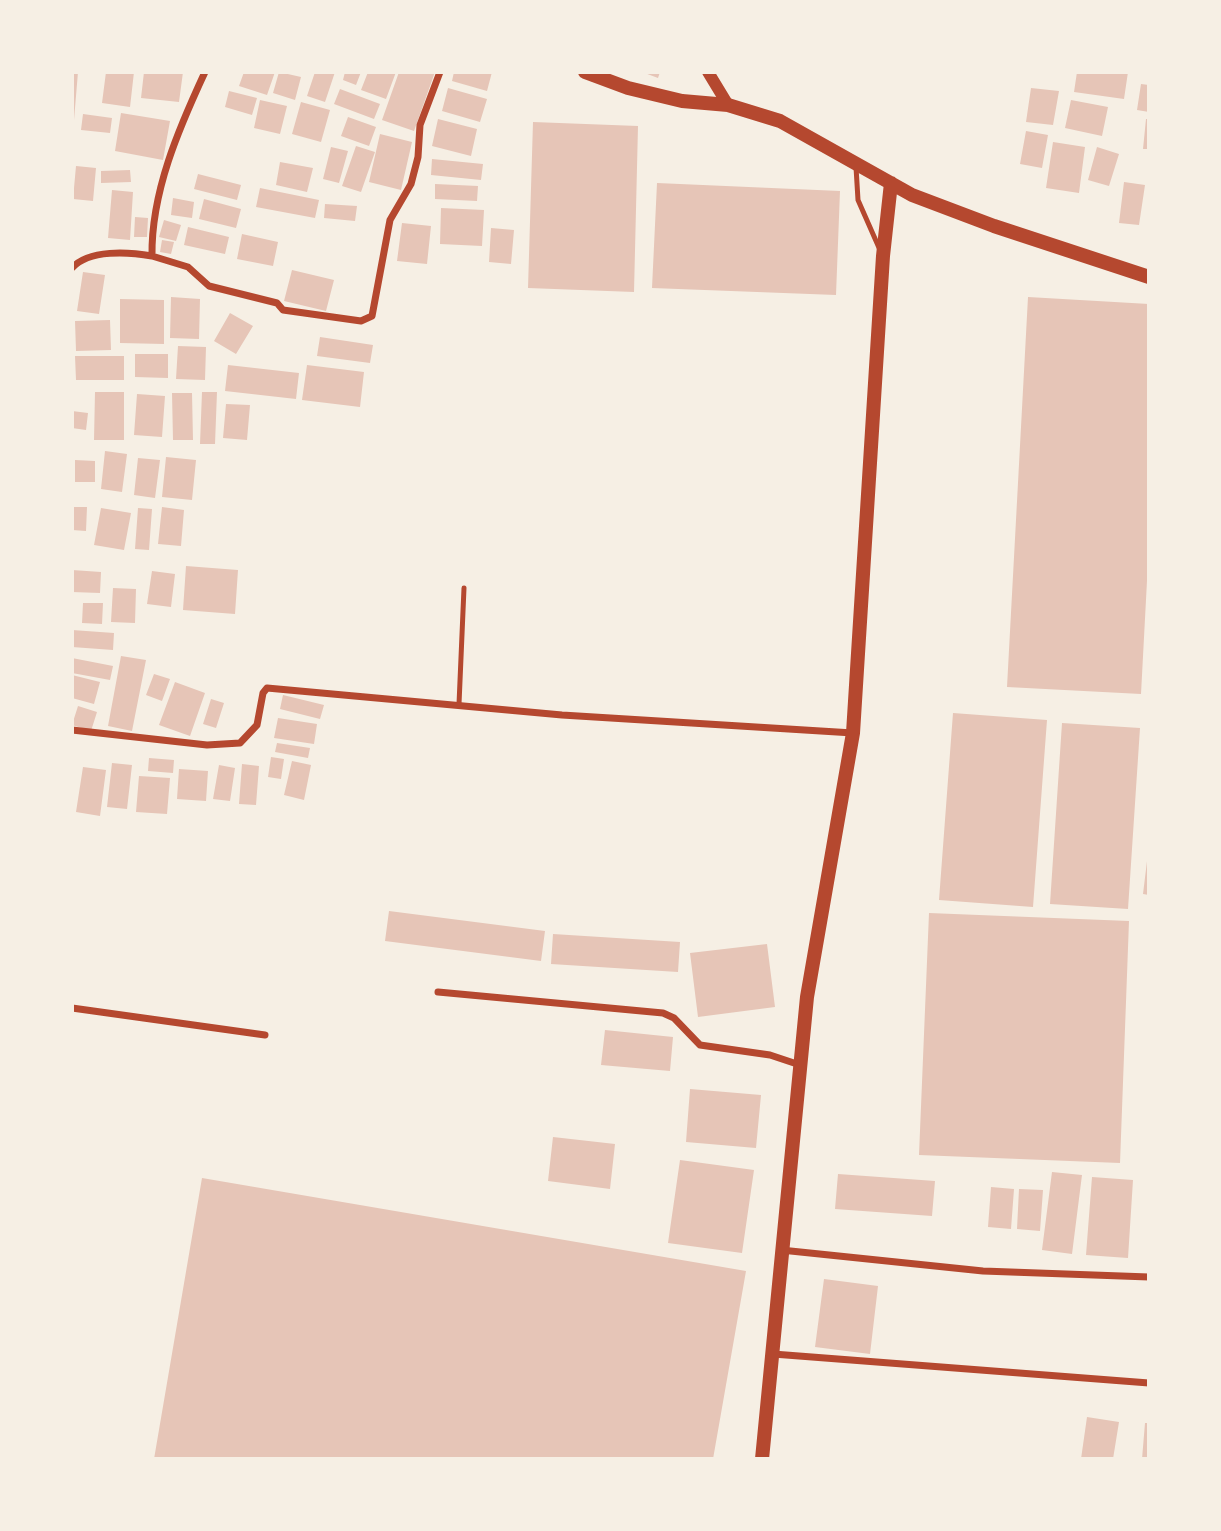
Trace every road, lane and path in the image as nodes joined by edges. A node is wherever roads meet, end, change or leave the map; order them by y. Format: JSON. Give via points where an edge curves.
{"nodes":[{"id":1,"x":205,"y":72,"type":"edge"},
{"id":2,"x":440,"y":72,"type":"edge"},
{"id":3,"x":585,"y":72,"type":"edge"},
{"id":4,"x":708,"y":72,"type":"edge"},
{"id":5,"x":728,"y":105,"type":"junction"},
{"id":6,"x":856,"y":164,"type":"junction"},
{"id":7,"x":891,"y":183,"type":"junction"},
{"id":8,"x":152,"y":256,"type":"junction"},
{"id":9,"x":883,"y":256,"type":"junction"},
{"id":10,"x":72,"y":268,"type":"edge"},
{"id":11,"x":1149,"y":277,"type":"edge"},
{"id":12,"x":464,"y":588,"type":"dead end"},
{"id":13,"x":459,"y":704,"type":"junction"},
{"id":14,"x":72,"y":730,"type":"edge"},
{"id":15,"x":853,"y":733,"type":"junction"},
{"id":16,"x":438,"y":992,"type":"dead end"},
{"id":17,"x":72,"y":1009,"type":"edge"},
{"id":18,"x":265,"y":1035,"type":"dead end"},
{"id":19,"x":800,"y":1065,"type":"junction"},
{"id":20,"x":780,"y":1250,"type":"junction"},
{"id":21,"x":1149,"y":1277,"type":"edge"},
{"id":22,"x":772,"y":1354,"type":"junction"},
{"id":23,"x":1149,"y":1383,"type":"edge"},
{"id":24,"x":762,"y":1459,"type":"edge"}],
"edges":[{"from":1,"to":8,"type":"street","via":[[168,164],[156,211]]},
{"from":2,"to":8,"type":"street","via":[[421,125],[411,184],[390,220],[372,316],[361,321],[283,310],[276,303],[209,286],[188,267]]},
{"from":3,"to":5,"type":"main road","via":[[657,96]]},
{"from":4,"to":5,"type":"street"},
{"from":5,"to":6,"type":"main road","via":[[780,121]]},
{"from":6,"to":7,"type":"main road"},
{"from":6,"to":9,"type":"lane","via":[[858,200]]},
{"from":7,"to":9,"type":"main road"},
{"from":7,"to":11,"type":"main road","via":[[994,226]]},
{"from":8,"to":10,"type":"street","via":[[96,256]]},
{"from":9,"to":15,"type":"main road"},
{"from":12,"to":13,"type":"lane"},
{"from":13,"to":14,"type":"street","via":[[267,688],[257,725],[240,743],[207,745]]},
{"from":13,"to":15,"type":"street"},
{"from":15,"to":19,"type":"main road","via":[[807,997]]},
{"from":16,"to":19,"type":"street","via":[[663,1013],[700,1045],[770,1055]]},
{"from":17,"to":18,"type":"street"},
{"from":19,"to":20,"type":"main road"},
{"from":20,"to":21,"type":"street","via":[[983,1271]]},
{"from":20,"to":22,"type":"main road"},
{"from":22,"to":23,"type":"street"},
{"from":22,"to":24,"type":"main road"}]}
